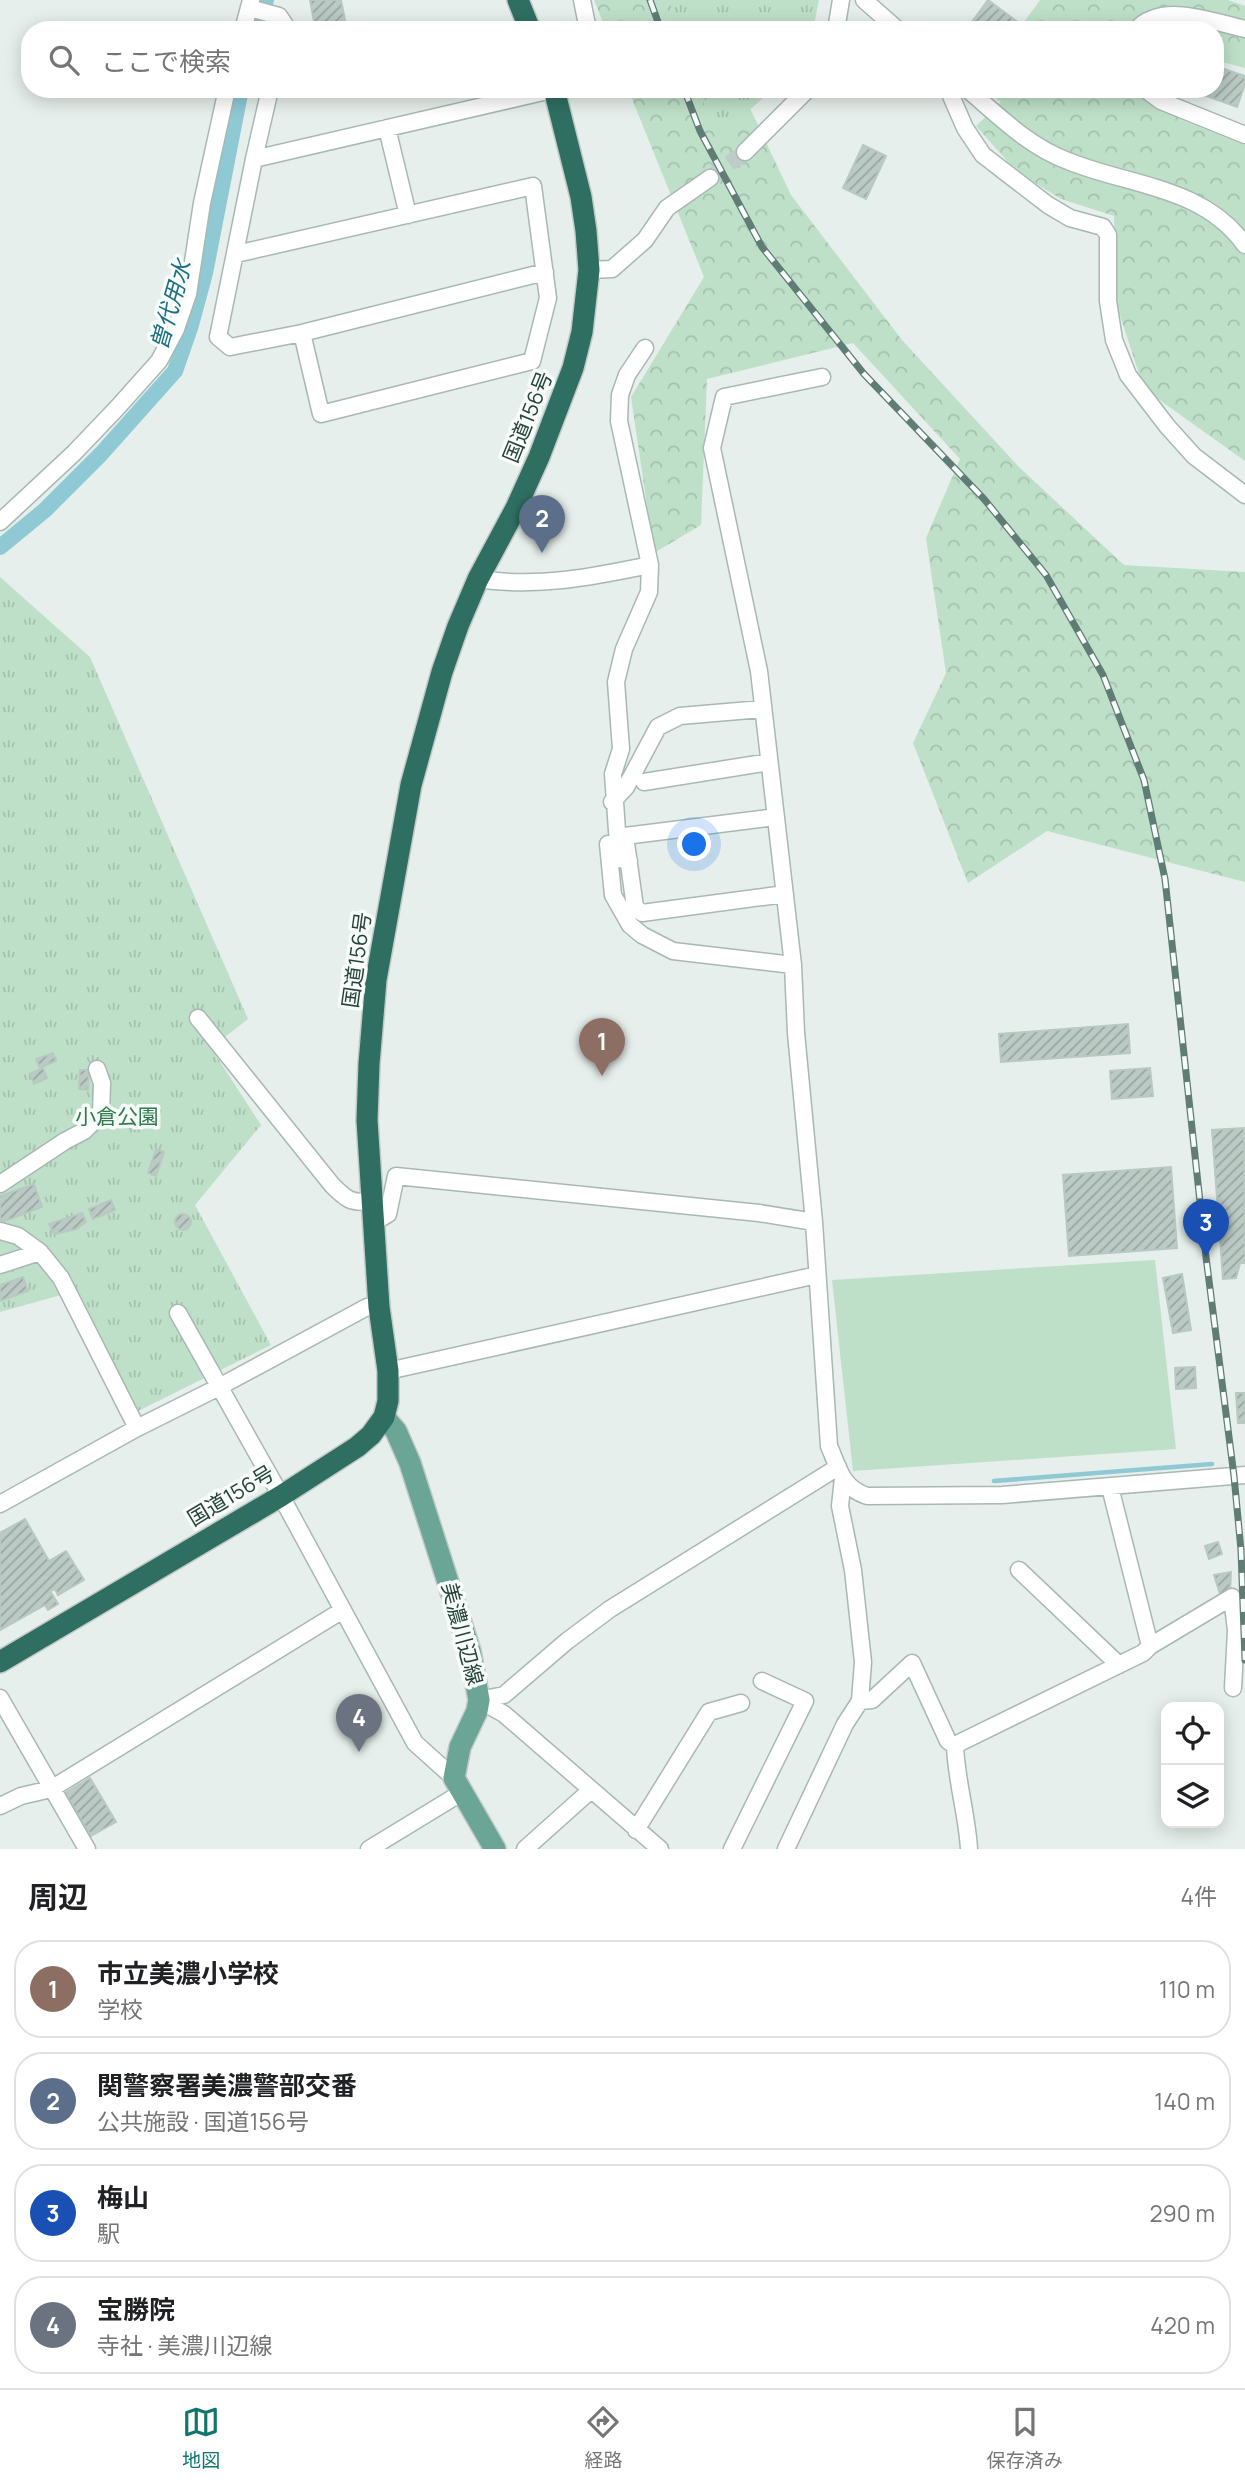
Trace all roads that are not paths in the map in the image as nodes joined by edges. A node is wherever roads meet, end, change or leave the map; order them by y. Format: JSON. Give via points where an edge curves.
{"nodes":[{"id":1,"x":519,"y":0,"type":"edge"},
{"id":2,"x":582,"y":0,"type":"edge"},
{"id":3,"x":841,"y":0,"type":"edge"},
{"id":4,"x":864,"y":0,"type":"edge"},
{"id":5,"x":250,"y":5,"type":"edge"},
{"id":6,"x":278,"y":21,"type":"edge"},
{"id":7,"x":527,"y":21,"type":"edge"},
{"id":8,"x":586,"y":21,"type":"edge"},
{"id":9,"x":838,"y":21,"type":"edge"},
{"id":10,"x":888,"y":21,"type":"edge"},
{"id":11,"x":1144,"y":21,"type":"edge"},
{"id":12,"x":1204,"y":21,"type":"edge"},
{"id":13,"x":1224,"y":25,"type":"edge"},
{"id":14,"x":1245,"y":29,"type":"edge"},
{"id":15,"x":224,"y":98,"type":"edge"},
{"id":16,"x":268,"y":98,"type":"edge"},
{"id":17,"x":519,"y":98,"type":"edge"},
{"id":18,"x":556,"y":98,"type":"edge"},
{"id":19,"x":799,"y":98,"type":"edge"},
{"id":20,"x":952,"y":98,"type":"edge"},
{"id":21,"x":977,"y":98,"type":"edge"},
{"id":22,"x":1157,"y":98,"type":"edge"},
{"id":23,"x":387,"y":128,"type":"junction"},
{"id":24,"x":1245,"y":135,"type":"edge"},
{"id":25,"x":745,"y":152,"type":"tunnel mouth"},
{"id":26,"x":254,"y":159,"type":"junction"},
{"id":27,"x":710,"y":178,"type":"tunnel mouth"},
{"id":28,"x":408,"y":215,"type":"junction"},
{"id":29,"x":1245,"y":245,"type":"edge"},
{"id":30,"x":236,"y":254,"type":"junction"},
{"id":31,"x":589,"y":270,"type":"junction"},
{"id":32,"x":545,"y":272,"type":"junction"},
{"id":33,"x":302,"y":332,"type":"junction"},
{"id":34,"x":645,"y":348,"type":"dead end"},
{"id":35,"x":822,"y":377,"type":"dead end"},
{"id":36,"x":1245,"y":495,"type":"edge"},
{"id":37,"x":0,"y":522,"type":"edge"},
{"id":38,"x":650,"y":565,"type":"junction"},
{"id":39,"x":478,"y":579,"type":"junction"},
{"id":40,"x":762,"y":709,"type":"junction"},
{"id":41,"x":769,"y":762,"type":"junction"},
{"id":42,"x":644,"y":782,"type":"dead end"},
{"id":43,"x":615,"y":797,"type":"junction"},
{"id":44,"x":776,"y":817,"type":"junction"},
{"id":45,"x":629,"y":861,"type":"junction"},
{"id":46,"x":785,"y":894,"type":"junction"},
{"id":47,"x":793,"y":965,"type":"junction"},
{"id":48,"x":198,"y":1018,"type":"dead end"},
{"id":49,"x":97,"y":1069,"type":"dead end"},
{"id":50,"x":0,"y":1184,"type":"edge"},
{"id":51,"x":371,"y":1201,"type":"junction"},
{"id":52,"x":814,"y":1222,"type":"junction"},
{"id":53,"x":373,"y":1223,"type":"junction"},
{"id":54,"x":0,"y":1231,"type":"edge"},
{"id":55,"x":40,"y":1252,"type":"junction"},
{"id":56,"x":0,"y":1265,"type":"edge"},
{"id":57,"x":817,"y":1275,"type":"junction"},
{"id":58,"x":379,"y":1307,"type":"junction"},
{"id":59,"x":178,"y":1313,"type":"dead end"},
{"id":60,"x":388,"y":1371,"type":"junction"},
{"id":61,"x":219,"y":1387,"type":"junction"},
{"id":62,"x":384,"y":1417,"type":"junction"},
{"id":63,"x":137,"y":1428,"type":"junction"},
{"id":64,"x":840,"y":1472,"type":"junction"},
{"id":65,"x":1245,"y":1475,"type":"edge"},
{"id":66,"x":1110,"y":1488,"type":"junction"},
{"id":67,"x":281,"y":1496,"type":"junction"},
{"id":68,"x":0,"y":1504,"type":"edge"},
{"id":69,"x":1019,"y":1570,"type":"dead end"},
{"id":70,"x":343,"y":1610,"type":"junction"},
{"id":71,"x":1150,"y":1646,"type":"junction"},
{"id":72,"x":0,"y":1662,"type":"edge"},
{"id":73,"x":1119,"y":1665,"type":"junction"},
{"id":74,"x":762,"y":1681,"type":"dead end"},
{"id":75,"x":1233,"y":1688,"type":"dead end"},
{"id":76,"x":0,"y":1698,"type":"edge"},
{"id":77,"x":479,"y":1700,"type":"junction"},
{"id":78,"x":860,"y":1700,"type":"junction"},
{"id":79,"x":741,"y":1703,"type":"dead end"},
{"id":80,"x":954,"y":1745,"type":"junction"},
{"id":81,"x":458,"y":1786,"type":"junction"},
{"id":82,"x":51,"y":1788,"type":"junction"},
{"id":83,"x":591,"y":1790,"type":"junction"},
{"id":84,"x":0,"y":1806,"type":"edge"},
{"id":85,"x":636,"y":1830,"type":"junction"},
{"id":86,"x":87,"y":1849,"type":"edge"},
{"id":87,"x":369,"y":1849,"type":"edge"},
{"id":88,"x":495,"y":1849,"type":"edge"},
{"id":89,"x":525,"y":1849,"type":"edge"},
{"id":90,"x":660,"y":1849,"type":"edge"},
{"id":91,"x":732,"y":1849,"type":"edge"},
{"id":92,"x":786,"y":1849,"type":"edge"},
{"id":93,"x":970,"y":1849,"type":"edge"}],
"edges":[{"from":1,"to":7,"type":"highway"},
{"from":2,"to":8,"type":"street"},
{"from":3,"to":9,"type":"street"},
{"from":4,"to":10,"type":"street"},
{"from":5,"to":6,"type":"street"},
{"from":11,"to":12,"type":"street","via":[[1173,15]]},
{"from":13,"to":14,"type":"street"},
{"from":15,"to":37,"type":"street","via":[[188,294],[176,329],[159,361],[117,408]]},
{"from":16,"to":26,"type":"street"},
{"from":17,"to":23,"type":"street"},
{"from":18,"to":31,"type":"highway","name":"国道156号","via":[[581,197]]},
{"from":19,"to":25,"type":"street"},
{"from":20,"to":36,"type":"street","via":[[983,155],[1048,205],[1070,218],[1103,227],[1108,235],[1108,301],[1114,340],[1128,375],[1194,456]]},
{"from":21,"to":29,"type":"street","via":[[1027,141],[1067,161],[1167,190],[1205,208]]},
{"from":22,"to":24,"type":"street"},
{"from":23,"to":26,"type":"street"},
{"from":23,"to":28,"type":"street"},
{"from":26,"to":30,"type":"street"},
{"from":27,"to":31,"type":"street","via":[[667,208],[645,240],[612,269]]},
{"from":28,"to":30,"type":"street"},
{"from":28,"to":32,"type":"street","via":[[533,186]]},
{"from":30,"to":33,"type":"street","via":[[218,337],[230,348]]},
{"from":31,"to":39,"type":"highway","name":"国道156号","via":[[583,332],[559,409],[516,508]]},
{"from":32,"to":33,"type":"street"},
{"from":32,"to":33,"type":"street","via":[[548,298],[532,361],[321,414]]},
{"from":34,"to":38,"type":"street","via":[[627,375],[619,421]]},
{"from":35,"to":40,"type":"street","via":[[724,397],[712,448],[759,671]]},
{"from":38,"to":39,"type":"street","via":[[575,581],[501,583]]},
{"from":38,"to":43,"type":"street","via":[[649,592],[624,649],[616,682],[621,749],[613,774]]},
{"from":39,"to":51,"type":"highway","name":"国道156号","via":[[442,672],[411,785],[376,980],[367,1120]]},
{"from":40,"to":41,"type":"street"},
{"from":40,"to":43,"type":"street","via":[[680,716],[658,727],[626,787]]},
{"from":41,"to":42,"type":"street"},
{"from":41,"to":44,"type":"street"},
{"from":43,"to":45,"type":"street","via":[[619,859]]},
{"from":43,"to":47,"type":"street","via":[[610,806],[608,847],[613,895],[630,925],[673,951]]},
{"from":44,"to":45,"type":"street","via":[[625,836]]},
{"from":44,"to":46,"type":"street"},
{"from":45,"to":46,"type":"street","via":[[635,907],[642,913]]},
{"from":46,"to":47,"type":"street"},
{"from":47,"to":52,"type":"street"},
{"from":48,"to":51,"type":"street","via":[[332,1185],[357,1203]]},
{"from":49,"to":50,"type":"street","via":[[102,1083],[101,1114],[85,1131]]},
{"from":51,"to":53,"type":"highway","name":"国道156号"},
{"from":52,"to":53,"type":"street","via":[[396,1176],[388,1214]]},
{"from":52,"to":57,"type":"street"},
{"from":53,"to":58,"type":"highway","name":"国道156号"},
{"from":54,"to":55,"type":"street","via":[[18,1236]]},
{"from":55,"to":56,"type":"street"},
{"from":55,"to":63,"type":"street","via":[[61,1278]]},
{"from":57,"to":60,"type":"street"},
{"from":57,"to":64,"type":"street","via":[[829,1446]]},
{"from":58,"to":60,"type":"highway","name":"国道156号"},
{"from":58,"to":61,"type":"street","via":[[367,1307]]},
{"from":59,"to":61,"type":"street"},
{"from":60,"to":62,"type":"highway","name":"国道156号"},
{"from":61,"to":63,"type":"street"},
{"from":61,"to":67,"type":"street"},
{"from":62,"to":67,"type":"highway","name":"国道156号","via":[[357,1447]]},
{"from":62,"to":77,"type":"main road","name":"美濃川辺線","via":[[396,1431],[410,1463],[470,1651]]},
{"from":63,"to":68,"type":"street"},
{"from":64,"to":66,"type":"street","via":[[852,1491],[867,1496]]},
{"from":64,"to":77,"type":"street","via":[[610,1609],[504,1695]]},
{"from":64,"to":78,"type":"street","via":[[840,1506],[853,1570],[863,1662]]},
{"from":65,"to":66,"type":"street"},
{"from":66,"to":71,"type":"street"},
{"from":67,"to":70,"type":"street"},
{"from":67,"to":72,"type":"highway","name":"国道156号"},
{"from":69,"to":73,"type":"street"},
{"from":70,"to":81,"type":"street","via":[[415,1743]]},
{"from":70,"to":82,"type":"street"},
{"from":71,"to":73,"type":"street"},
{"from":71,"to":75,"type":"street","via":[[1232,1597],[1236,1630]]},
{"from":73,"to":80,"type":"street"},
{"from":74,"to":91,"type":"street","via":[[805,1701]]},
{"from":76,"to":82,"type":"street"},
{"from":77,"to":81,"type":"main road","name":"美濃川辺線","via":[[460,1747]]},
{"from":77,"to":83,"type":"street","via":[[504,1714]]},
{"from":78,"to":80,"type":"street","via":[[872,1700],[912,1663],[948,1741]]},
{"from":78,"to":92,"type":"street"},
{"from":79,"to":85,"type":"street","via":[[709,1712]]},
{"from":80,"to":93,"type":"street"},
{"from":81,"to":87,"type":"street"},
{"from":81,"to":88,"type":"main road"},
{"from":82,"to":84,"type":"street"},
{"from":82,"to":86,"type":"street"},
{"from":83,"to":85,"type":"street"},
{"from":83,"to":89,"type":"street"},
{"from":85,"to":90,"type":"street"}]}
